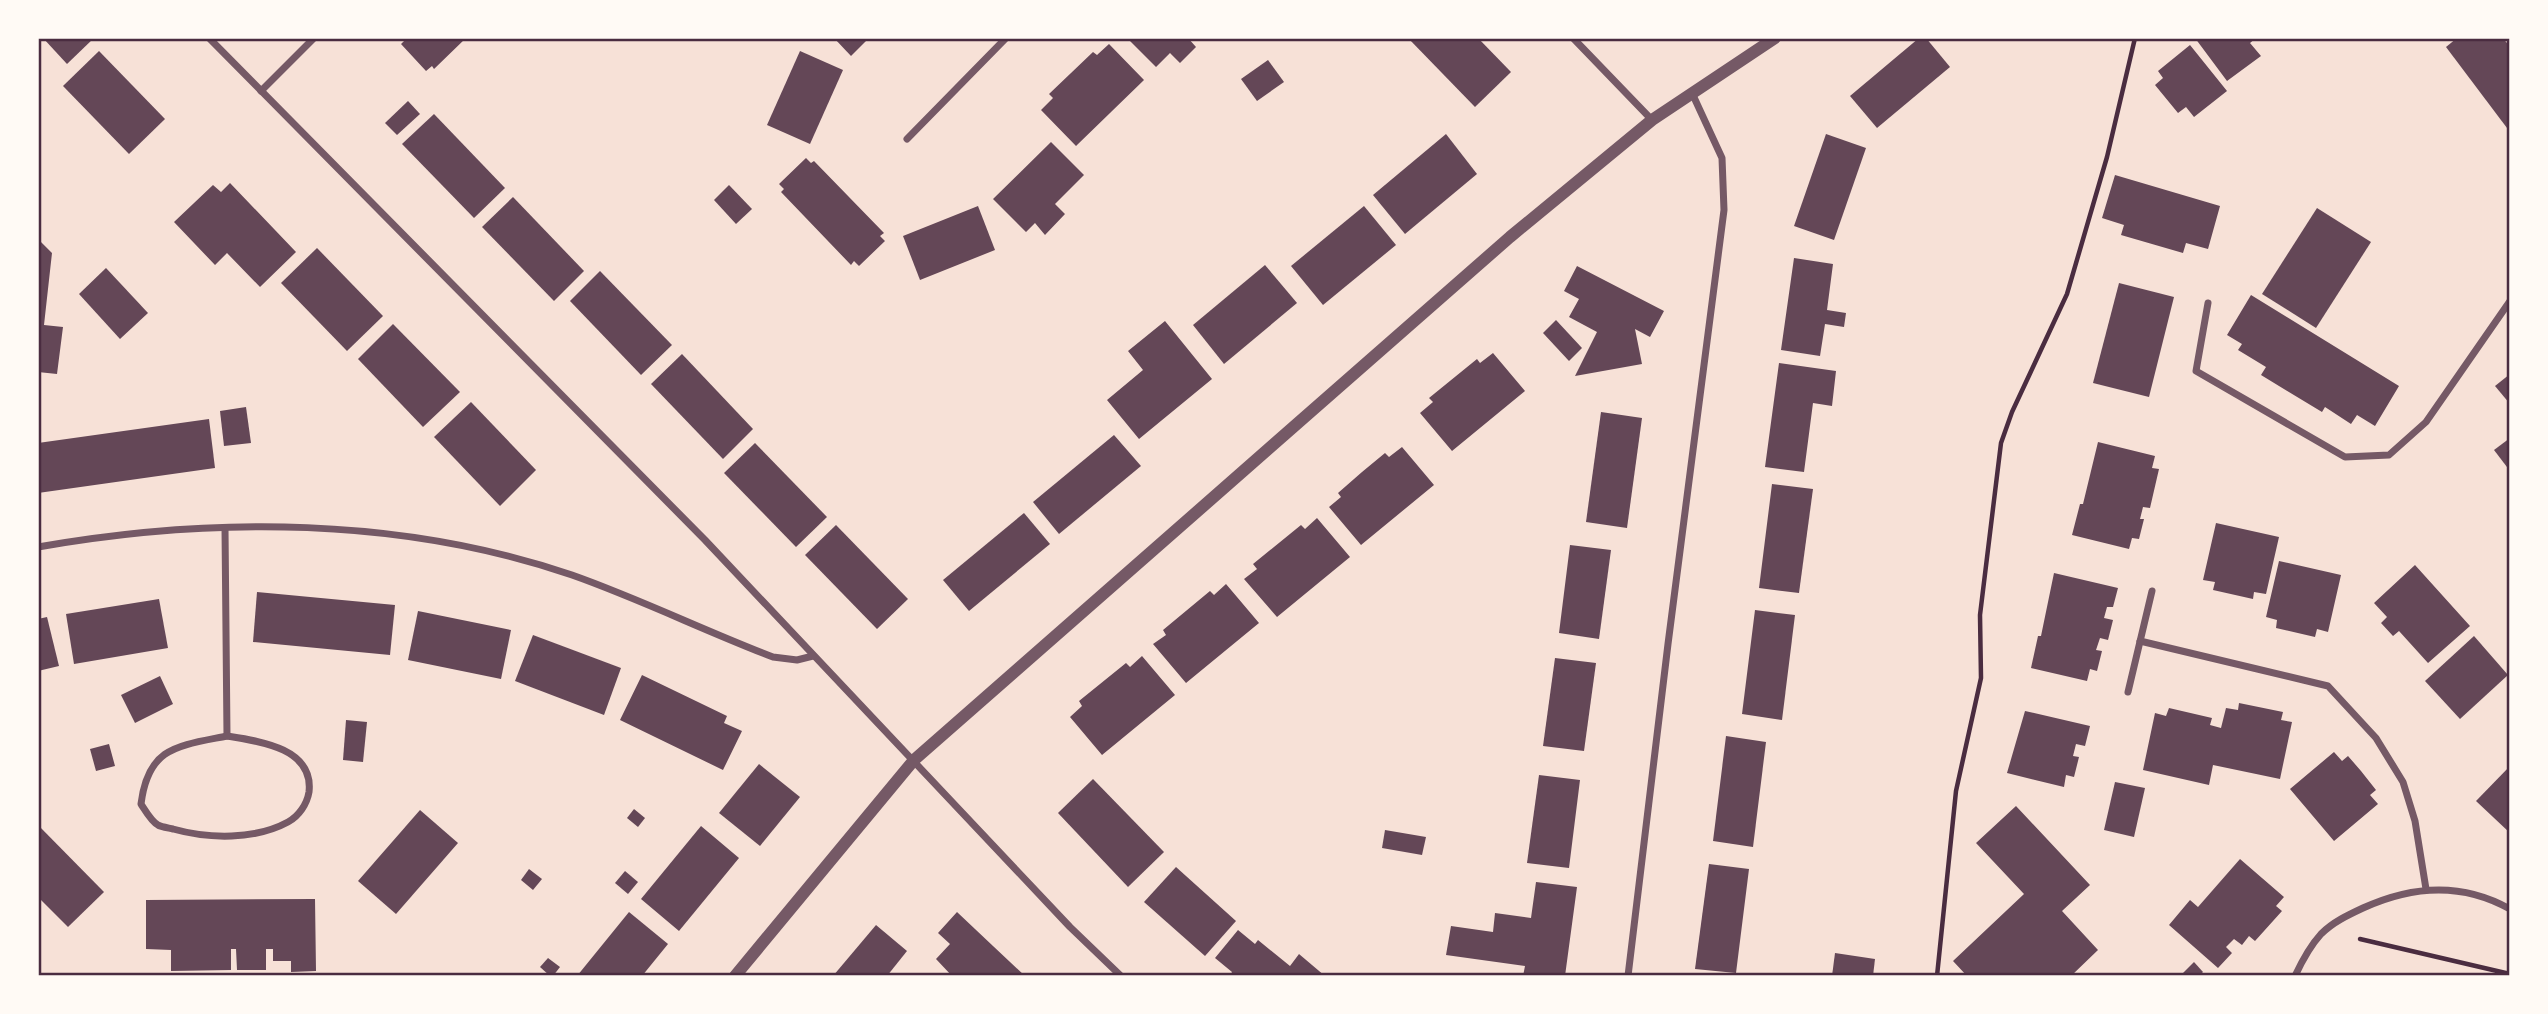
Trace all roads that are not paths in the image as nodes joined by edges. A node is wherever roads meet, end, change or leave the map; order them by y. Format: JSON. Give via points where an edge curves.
{"nodes":[{"id":1,"x":209,"y":38,"type":"edge"},
{"id":2,"x":314,"y":38,"type":"edge"},
{"id":3,"x":1006,"y":38,"type":"edge"},
{"id":4,"x":1573,"y":38,"type":"edge"},
{"id":5,"x":1774,"y":38,"type":"edge"},
{"id":6,"x":261,"y":91,"type":"junction"},
{"id":7,"x":1692,"y":93,"type":"junction"},
{"id":8,"x":1652,"y":120,"type":"junction"},
{"id":9,"x":907,"y":139,"type":"dead end"},
{"id":10,"x":2510,"y":301,"type":"edge"},
{"id":11,"x":2208,"y":303,"type":"dead end"},
{"id":12,"x":225,"y":528,"type":"junction"},
{"id":13,"x":38,"y":547,"type":"edge"},
{"id":14,"x":2152,"y":591,"type":"dead end"},
{"id":15,"x":2140,"y":641,"type":"junction"},
{"id":16,"x":813,"y":656,"type":"junction"},
{"id":17,"x":2128,"y":692,"type":"dead end"},
{"id":18,"x":227,"y":736,"type":"junction"},
{"id":19,"x":914,"y":760,"type":"junction"},
{"id":20,"x":2426,"y":889,"type":"junction"},
{"id":21,"x":2510,"y":909,"type":"edge"},
{"id":22,"x":735,"y":975,"type":"edge"},
{"id":23,"x":1121,"y":975,"type":"edge"},
{"id":24,"x":1628,"y":975,"type":"edge"},
{"id":25,"x":2295,"y":975,"type":"edge"}],
"edges":[{"from":1,"to":6,"type":"street"},
{"from":2,"to":6,"type":"street"},
{"from":3,"to":9,"type":"street"},
{"from":4,"to":8,"type":"street"},
{"from":5,"to":7,"type":"street"},
{"from":6,"to":16,"type":"street","via":[[705,540]]},
{"from":7,"to":8,"type":"street"},
{"from":7,"to":24,"type":"street","via":[[1722,158],[1724,210]]},
{"from":8,"to":19,"type":"street","via":[[1489,256]]},
{"from":10,"to":11,"type":"street","via":[[2426,422],[2389,455],[2345,457],[2196,371]]},
{"from":12,"to":13,"type":"street","via":[[114,534]]},
{"from":12,"to":16,"type":"street","via":[[306,527],[444,543],[569,574],[773,657],[797,660]]},
{"from":12,"to":18,"type":"street"},
{"from":14,"to":15,"type":"street"},
{"from":15,"to":17,"type":"street"},
{"from":15,"to":20,"type":"street","via":[[2328,686],[2376,738],[2403,782],[2415,821]]},
{"from":16,"to":19,"type":"street"},
{"from":18,"to":18,"type":"street","via":[[260,741],[295,755],[310,780],[308,802],[291,821],[265,832],[189,834],[157,825],[141,804],[143,782],[156,759],[187,744]]},
{"from":19,"to":22,"type":"street"},
{"from":19,"to":23,"type":"street"},
{"from":20,"to":21,"type":"street","via":[[2466,892]]},
{"from":20,"to":25,"type":"street","via":[[2380,900],[2343,918],[2320,935]]}]}
